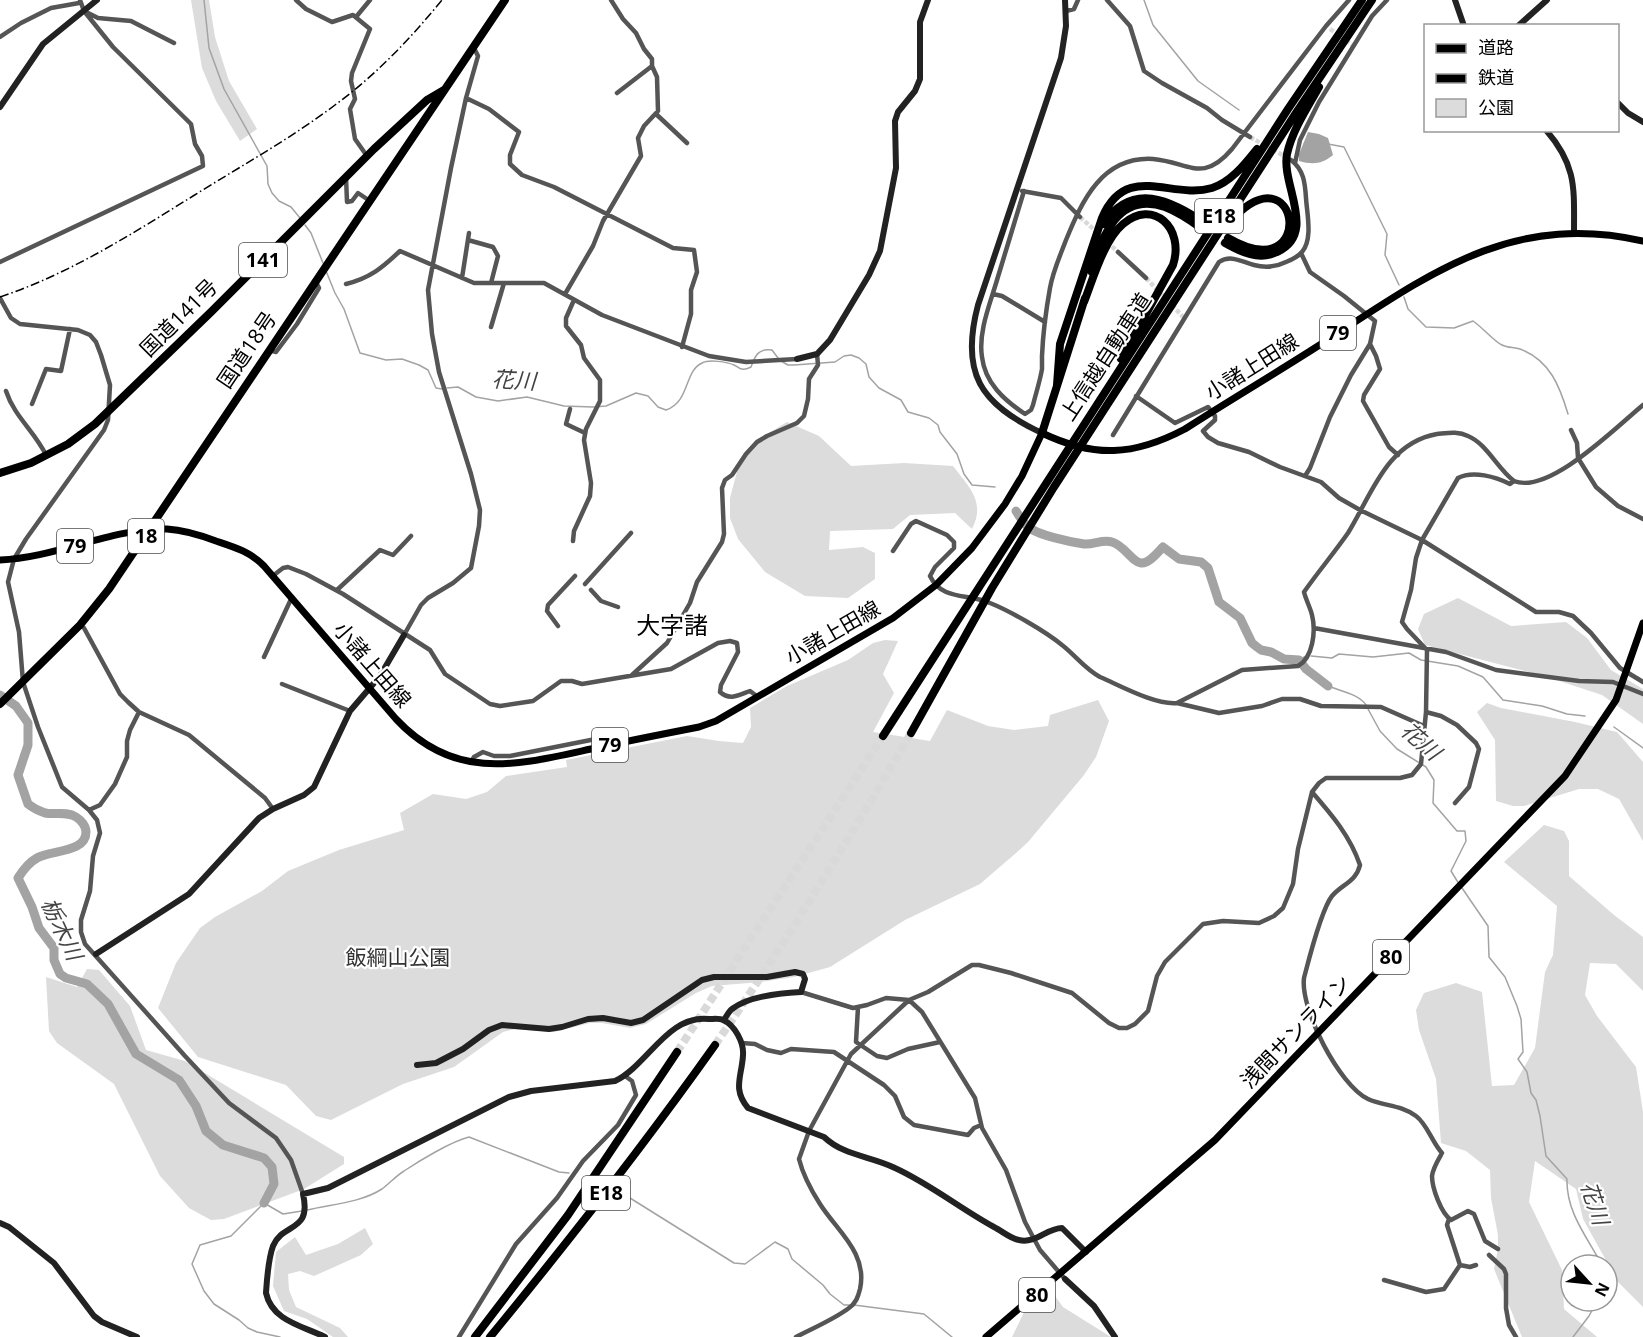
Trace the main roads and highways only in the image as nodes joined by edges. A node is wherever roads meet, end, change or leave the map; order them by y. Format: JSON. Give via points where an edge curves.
{"nodes":[{"id":1,"x":505,"y":0,"type":"edge"},
{"id":2,"x":1362,"y":0,"type":"edge"},
{"id":3,"x":1372,"y":0,"type":"edge"},
{"id":4,"x":1358,"y":21,"type":"junction"},
{"id":5,"x":1329,"y":47,"type":"junction"},
{"id":6,"x":446,"y":89,"type":"junction"},
{"id":7,"x":418,"y":108,"type":"junction"},
{"id":8,"x":427,"y":117,"type":"junction"},
{"id":9,"x":1643,"y":241,"type":"edge"},
{"id":10,"x":1094,"y":242,"type":"junction"},
{"id":11,"x":1084,"y":302,"type":"junction"},
{"id":12,"x":1161,"y":322,"type":"junction"},
{"id":13,"x":1057,"y":385,"type":"junction"},
{"id":14,"x":1091,"y":413,"type":"junction"},
{"id":15,"x":1042,"y":433,"type":"junction"},
{"id":16,"x":0,"y":473,"type":"edge"},
{"id":17,"x":150,"y":530,"type":"junction"},
{"id":18,"x":0,"y":560,"type":"edge"},
{"id":19,"x":1643,"y":623,"type":"edge"},
{"id":20,"x":0,"y":704,"type":"edge"},
{"id":21,"x":911,"y":733,"type":"tunnel mouth"},
{"id":22,"x":883,"y":736,"type":"tunnel mouth"},
{"id":23,"x":715,"y":1045,"type":"tunnel mouth"},
{"id":24,"x":677,"y":1052,"type":"tunnel mouth"},
{"id":25,"x":475,"y":1337,"type":"edge"},
{"id":26,"x":490,"y":1337,"type":"edge"},
{"id":27,"x":986,"y":1337,"type":"edge"}],
"edges":[{"from":1,"to":6,"type":"highway","name":"国道18号","number":"18"},
{"from":2,"to":5,"type":"highway","name":"上信越自動車道","number":"E18"},
{"from":3,"to":4,"type":"highway","name":"上信越自動車道","number":"E18"},
{"from":4,"to":12,"type":"highway","name":"上信越自動車道","number":"E18"},
{"from":4,"to":12,"type":"highway","via":[[1306,109],[1289,147],[1286,172],[1297,217],[1291,242],[1264,256],[1245,253],[1227,240],[1256,249],[1274,247],[1288,233],[1289,214],[1284,206],[1261,199],[1244,208],[1228,224]]},
{"from":5,"to":10,"type":"highway","via":[[1256,151],[1232,176],[1205,189],[1150,185],[1129,189],[1108,206]]},
{"from":5,"to":14,"type":"highway","name":"上信越自動車道","number":"E18"},
{"from":6,"to":7,"type":"highway","name":"国道141号","number":"141"},
{"from":6,"to":8,"type":"highway","name":"国道18号","number":"18"},
{"from":7,"to":8,"type":"highway"},
{"from":7,"to":16,"type":"highway","name":"国道141号","number":"141","via":[[108,412],[68,444]]},
{"from":8,"to":17,"type":"highway","name":"国道18号","number":"18"},
{"from":9,"to":15,"type":"main road","name":"小諸上田線","number":"79","via":[[1574,233],[1533,237],[1477,252],[1437,271],[1161,441],[1129,450],[1106,451],[1068,444]]},
{"from":10,"to":11,"type":"highway","via":[[1111,214],[1139,199],[1169,202],[1203,225],[1161,206],[1140,205],[1120,214],[1104,237]]},
{"from":10,"to":13,"type":"highway","via":[[1060,344]]},
{"from":11,"to":13,"type":"highway"},
{"from":11,"to":14,"type":"highway","via":[[1110,242],[1124,224],[1148,215],[1169,225],[1177,250],[1173,265]]},
{"from":12,"to":21,"type":"highway","name":"上信越自動車道","number":"E18","via":[[992,588]]},
{"from":13,"to":15,"type":"highway"},
{"from":14,"to":22,"type":"highway","name":"上信越自動車道","number":"E18"},
{"from":15,"to":17,"type":"main road","name":"小諸上田線","number":"79","via":[[1005,504],[972,548],[936,585],[893,618],[724,717],[693,728],[525,763],[471,762],[446,754],[416,737],[258,560],[185,531]]},
{"from":17,"to":18,"type":"main road","name":"小諸上田線","number":"79"},
{"from":17,"to":20,"type":"highway","name":"国道18号","number":"18","via":[[80,625]]},
{"from":19,"to":27,"type":"main road","name":"浅間サンライン","number":"80","via":[[1622,685],[1607,715],[1565,776],[1215,1140]]},
{"from":23,"to":26,"type":"highway","number":"E18","via":[[600,1201]]},
{"from":24,"to":25,"type":"highway","number":"E18","via":[[581,1196]]}]}
